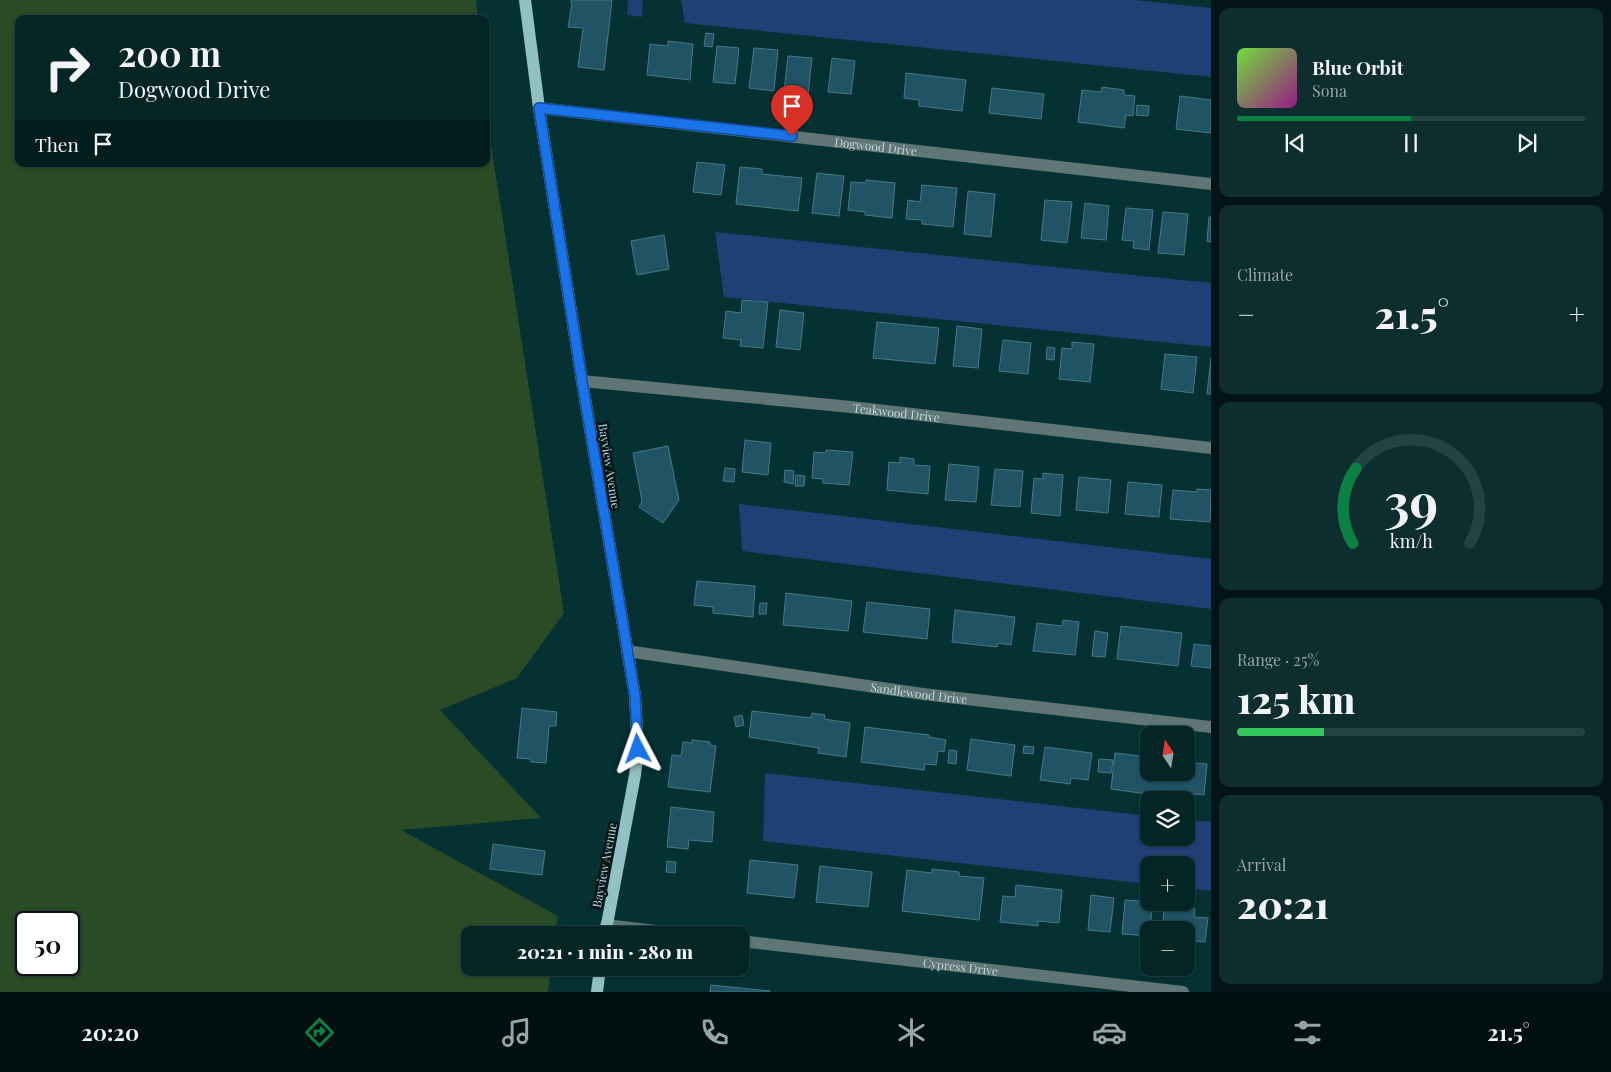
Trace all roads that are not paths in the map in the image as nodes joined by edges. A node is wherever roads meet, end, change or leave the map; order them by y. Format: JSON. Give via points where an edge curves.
{"nodes":[{"id":1,"x":525,"y":0,"type":"edge"},
{"id":2,"x":539,"y":108,"type":"junction"},
{"id":3,"x":1211,"y":184,"type":"edge"},
{"id":4,"x":582,"y":381,"type":"junction"},
{"id":5,"x":1211,"y":448,"type":"edge"},
{"id":6,"x":627,"y":651,"type":"junction"},
{"id":7,"x":1211,"y":726,"type":"edge"},
{"id":8,"x":606,"y":926,"type":"edge"},
{"id":9,"x":749,"y":942,"type":"edge"},
{"id":10,"x":599,"y":976,"type":"edge"},
{"id":11,"x":597,"y":992,"type":"edge"},
{"id":12,"x":1183,"y":992,"type":"edge"}],
"edges":[{"from":1,"to":2,"type":"main road","name":"Bayview Avenue"},
{"from":2,"to":3,"type":"street","name":"Dogwood Drive"},
{"from":2,"to":4,"type":"main road","name":"Bayview Avenue"},
{"from":4,"to":5,"type":"street","name":"Teakwood Drive","via":[[851,407]]},
{"from":4,"to":6,"type":"main road","name":"Bayview Avenue"},
{"from":6,"to":7,"type":"street","name":"Sandlewood Drive","via":[[923,694]]},
{"from":6,"to":8,"type":"main road","name":"Bayview Avenue","via":[[635,696],[638,749]]},
{"from":9,"to":12,"type":"street","name":"Cypress Drive"},
{"from":10,"to":11,"type":"main road"}]}
